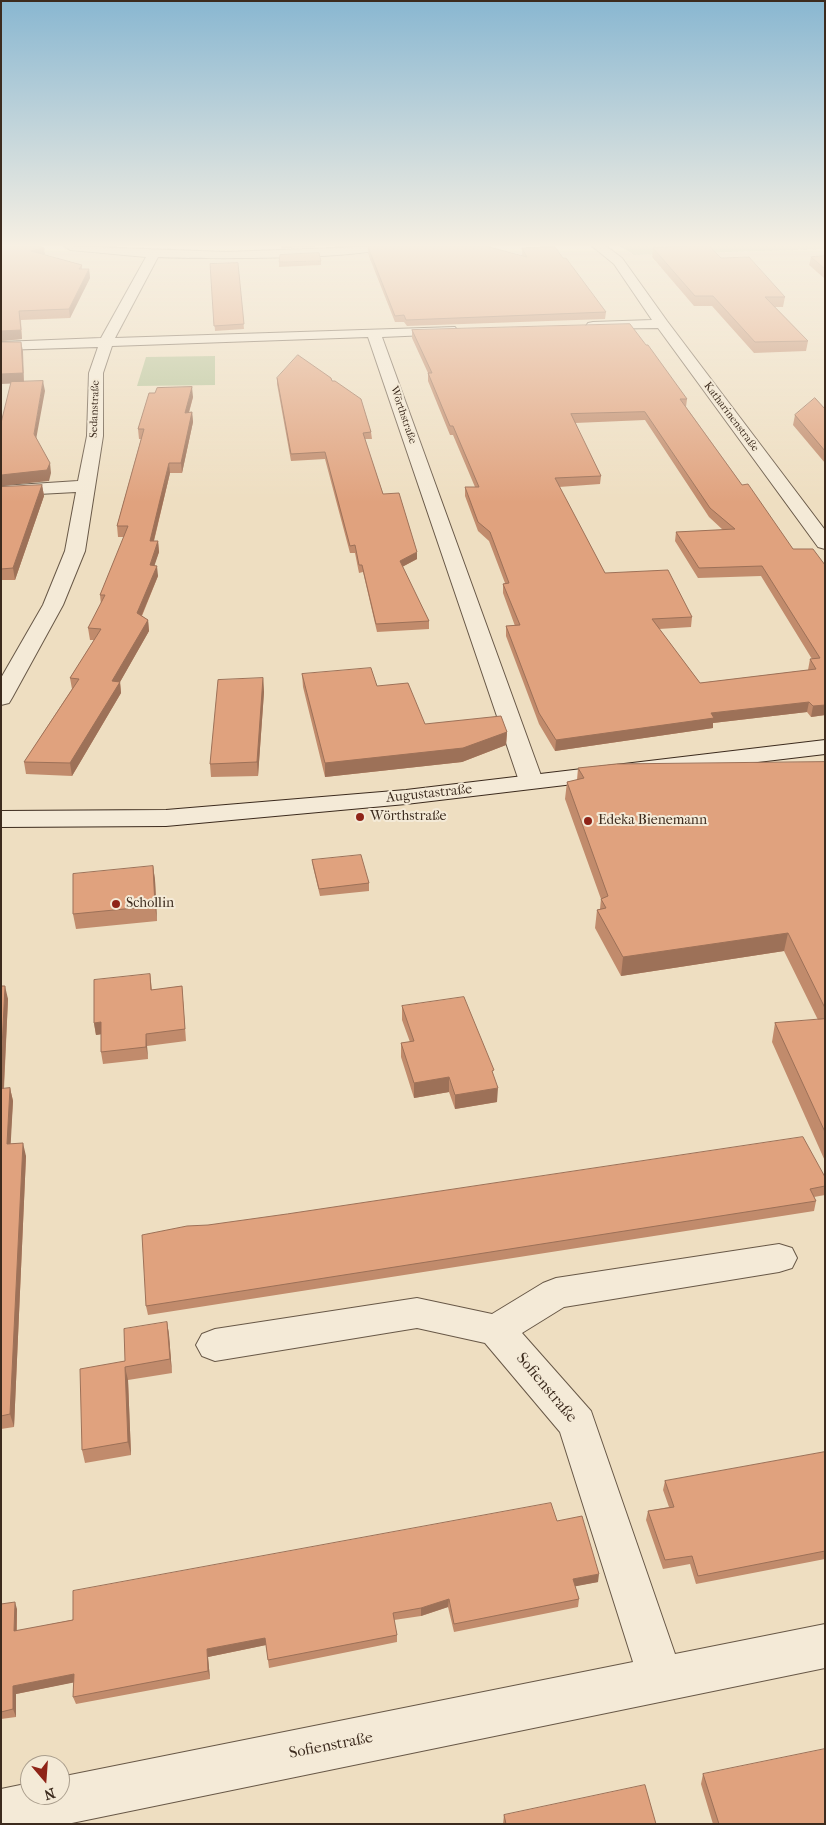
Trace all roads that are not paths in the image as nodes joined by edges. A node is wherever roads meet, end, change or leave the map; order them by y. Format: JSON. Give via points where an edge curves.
{"nodes":[{"id":1,"x":112,"y":331,"type":"edge"},
{"id":2,"x":429,"y":331,"type":"edge"},
{"id":3,"x":667,"y":331,"type":"edge"},
{"id":4,"x":374,"y":333,"type":"junction"},
{"id":5,"x":107,"y":340,"type":"junction"},
{"id":6,"x":1,"y":346,"type":"edge"},
{"id":7,"x":86,"y":486,"type":"junction"},
{"id":8,"x":1,"y":491,"type":"edge"},
{"id":9,"x":825,"y":543,"type":"edge"},
{"id":10,"x":1,"y":698,"type":"edge"},
{"id":11,"x":825,"y":747,"type":"edge"},
{"id":12,"x":531,"y":781,"type":"junction"},
{"id":13,"x":1,"y":819,"type":"edge"},
{"id":14,"x":779,"y":1258,"type":"dead end"},
{"id":15,"x":496,"y":1330,"type":"junction"},
{"id":16,"x":215,"y":1345,"type":"dead end"},
{"id":17,"x":825,"y":1646,"type":"edge"},
{"id":18,"x":661,"y":1680,"type":"junction"},
{"id":19,"x":1,"y":1813,"type":"edge"}],
"edges":[{"from":1,"to":5,"type":"street","name":"Sedanstraße"},
{"from":2,"to":4,"type":"street"},
{"from":3,"to":9,"type":"street","name":"Katharinenstraße"},
{"from":4,"to":5,"type":"street"},
{"from":4,"to":12,"type":"street","name":"Wörthstraße"},
{"from":5,"to":6,"type":"street"},
{"from":5,"to":7,"type":"street","name":"Sedanstraße","via":[[96,373],[95,436]]},
{"from":7,"to":8,"type":"street"},
{"from":7,"to":10,"type":"street","name":"Sedanstraße","via":[[75,551],[53,604]]},
{"from":11,"to":12,"type":"street","name":"Augustastraße"},
{"from":12,"to":13,"type":"street","name":"Augustastraße","via":[[166,818]]},
{"from":14,"to":15,"type":"street","via":[[556,1293]]},
{"from":15,"to":16,"type":"street","via":[[417,1313]]},
{"from":15,"to":18,"type":"street","name":"Sofienstraße","via":[[577,1423]]},
{"from":17,"to":18,"type":"street","name":"Sofienstraße"},
{"from":18,"to":19,"type":"street","name":"Sofienstraße"}]}
